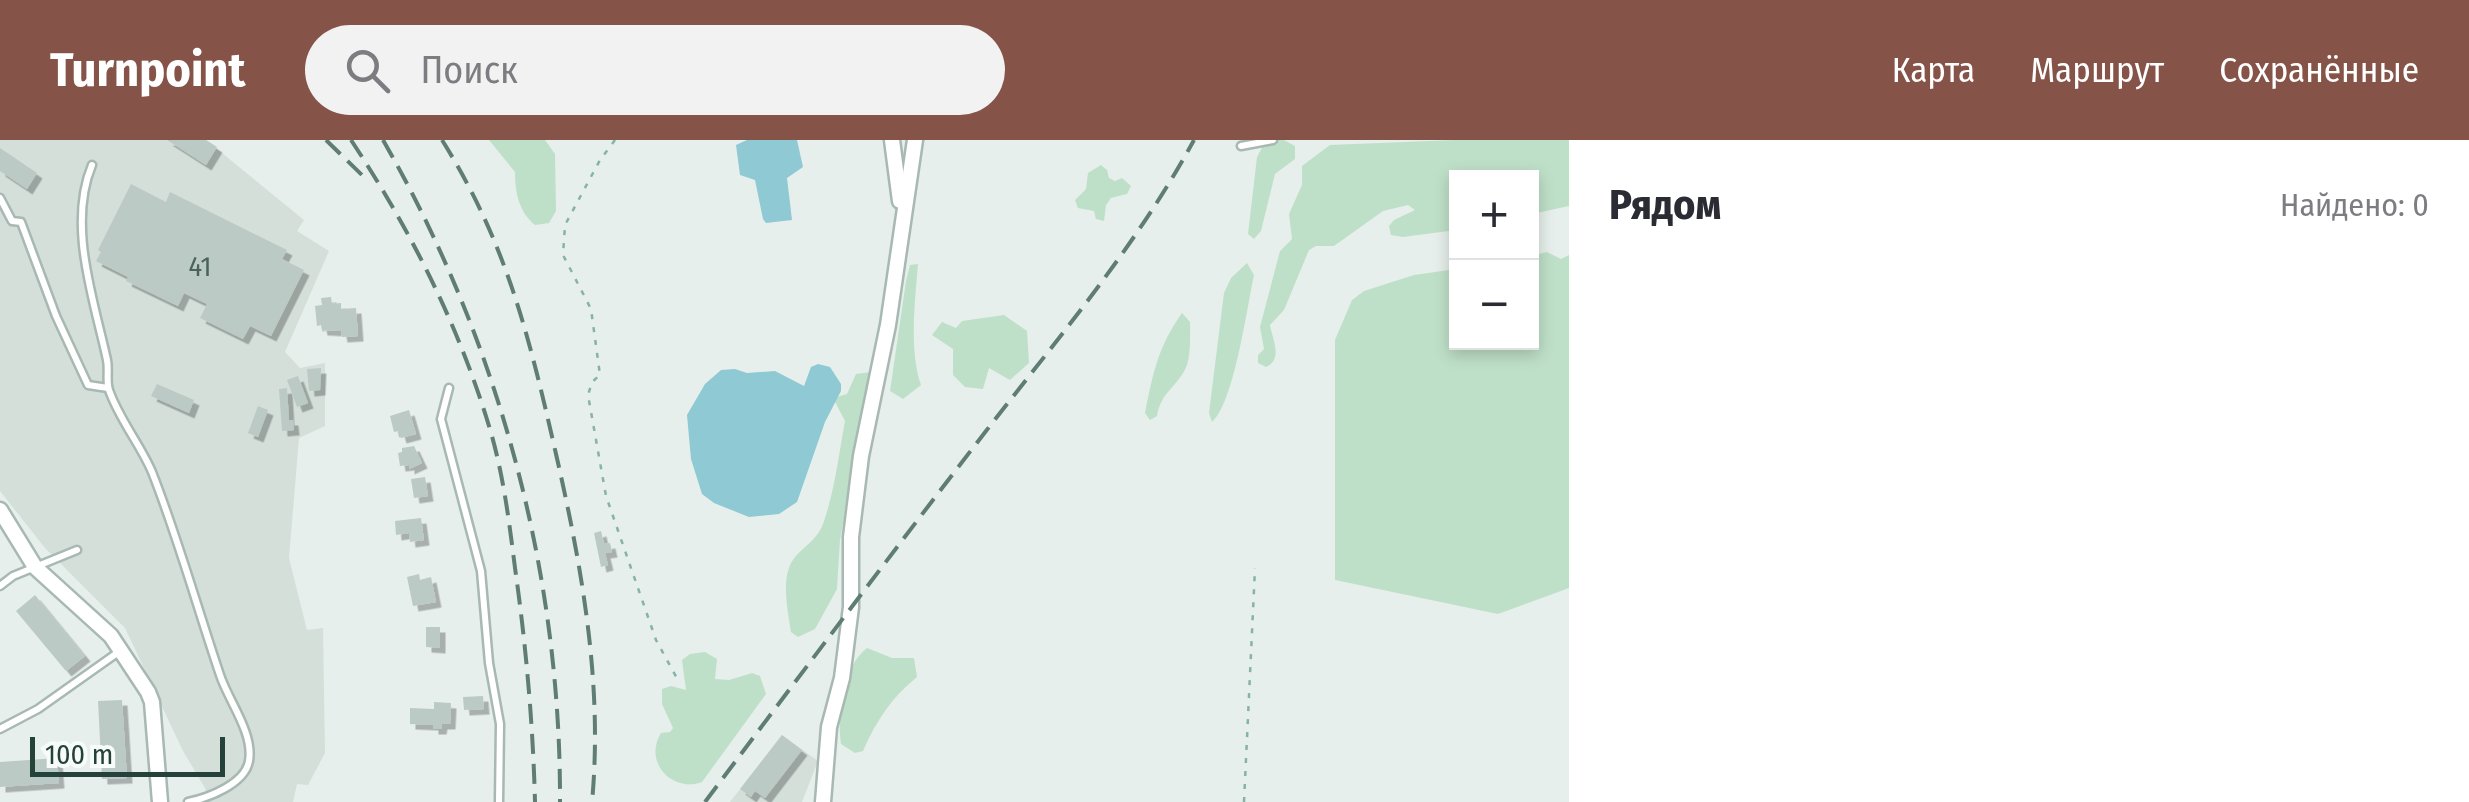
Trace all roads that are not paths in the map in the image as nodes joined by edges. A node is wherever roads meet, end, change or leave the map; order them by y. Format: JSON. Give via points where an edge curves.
{"nodes":[{"id":1,"x":892,"y":140,"type":"edge"},
{"id":2,"x":914,"y":140,"type":"edge"},
{"id":3,"x":1273,"y":140,"type":"edge"},
{"id":4,"x":1241,"y":146,"type":"dead end"},
{"id":5,"x":92,"y":165,"type":"dead end"},
{"id":6,"x":0,"y":198,"type":"edge"},
{"id":7,"x":903,"y":222,"type":"junction"},
{"id":8,"x":108,"y":388,"type":"junction"},
{"id":9,"x":449,"y":388,"type":"dead end"},
{"id":10,"x":0,"y":510,"type":"edge"},
{"id":11,"x":77,"y":550,"type":"dead end"},
{"id":12,"x":35,"y":568,"type":"junction"},
{"id":13,"x":0,"y":586,"type":"edge"},
{"id":14,"x":122,"y":651,"type":"junction"},
{"id":15,"x":0,"y":730,"type":"edge"},
{"id":16,"x":160,"y":802,"type":"edge"},
{"id":17,"x":188,"y":802,"type":"edge"},
{"id":18,"x":499,"y":802,"type":"edge"},
{"id":19,"x":824,"y":802,"type":"edge"}],
"edges":[{"from":1,"to":7,"type":"street"},
{"from":2,"to":7,"type":"street"},
{"from":3,"to":4,"type":"lane"},
{"from":5,"to":8,"type":"lane","via":[[84,185],[84,265]]},
{"from":6,"to":8,"type":"lane","via":[[12,221],[21,222],[88,385]]},
{"from":7,"to":19,"type":"street","via":[[859,472],[851,607]]},
{"from":8,"to":17,"type":"lane","via":[[151,469],[249,752],[236,780]]},
{"from":9,"to":18,"type":"lane","via":[[441,418],[481,571],[500,724]]},
{"from":10,"to":12,"type":"street"},
{"from":11,"to":12,"type":"lane"},
{"from":12,"to":13,"type":"lane"},
{"from":12,"to":14,"type":"street"},
{"from":14,"to":15,"type":"lane"},
{"from":14,"to":16,"type":"street","via":[[152,702]]}]}
